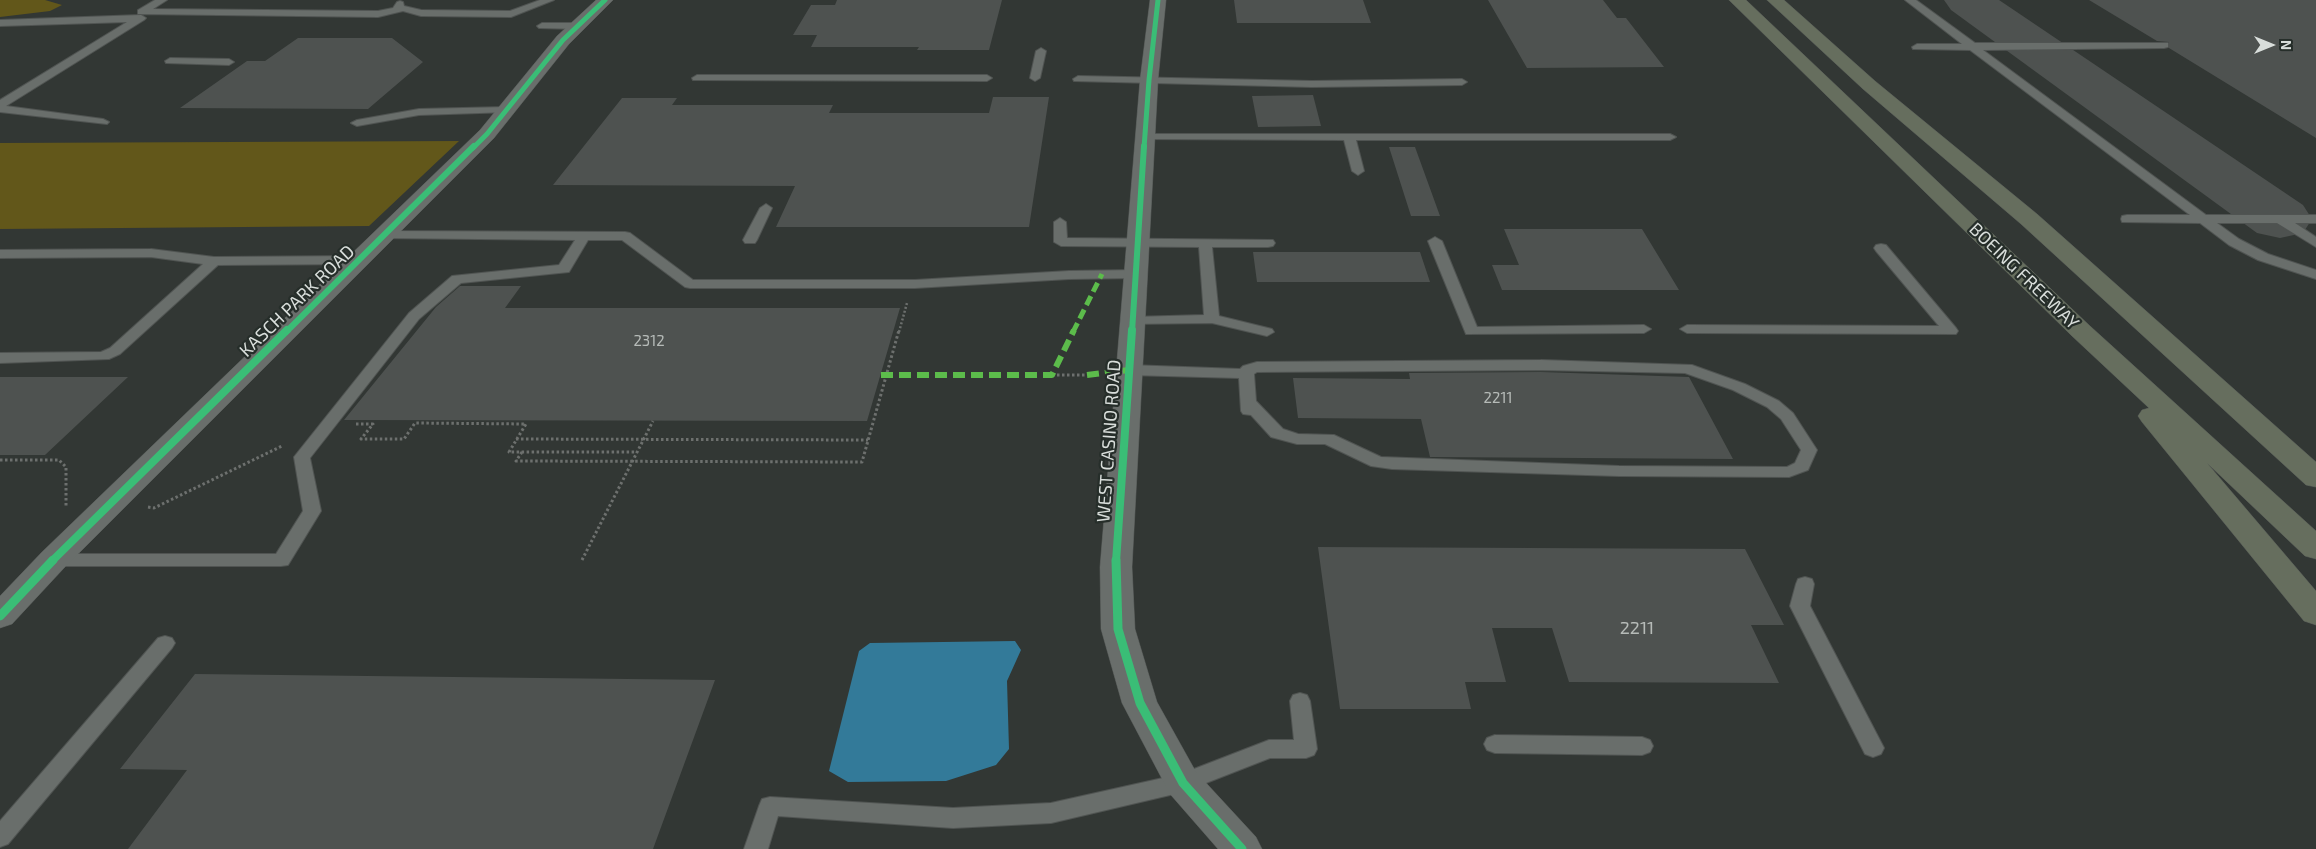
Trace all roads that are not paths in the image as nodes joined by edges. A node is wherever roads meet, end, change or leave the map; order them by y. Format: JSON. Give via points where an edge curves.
{"nodes":[{"id":1,"x":162,"y":0,"type":"edge"},
{"id":2,"x":549,"y":0,"type":"edge"},
{"id":3,"x":605,"y":0,"type":"edge"},
{"id":4,"x":1158,"y":0,"type":"edge"},
{"id":5,"x":1737,"y":0,"type":"edge"},
{"id":6,"x":1775,"y":0,"type":"edge"},
{"id":7,"x":1798,"y":0,"type":"edge"},
{"id":8,"x":1910,"y":0,"type":"edge"},
{"id":9,"x":404,"y":5,"type":"edge"},
{"id":10,"x":0,"y":23,"type":"edge"},
{"id":11,"x":542,"y":26,"type":"dead end"},
{"id":12,"x":578,"y":26,"type":"junction"},
{"id":13,"x":2164,"y":45,"type":"dead end"},
{"id":14,"x":1916,"y":47,"type":"dead end"},
{"id":15,"x":1974,"y":48,"type":"junction"},
{"id":16,"x":1041,"y":51,"type":"dead end"},
{"id":17,"x":170,"y":62,"type":"dead end"},
{"id":18,"x":229,"y":62,"type":"dead end"},
{"id":19,"x":697,"y":78,"type":"dead end"},
{"id":20,"x":987,"y":78,"type":"dead end"},
{"id":21,"x":1035,"y":78,"type":"dead end"},
{"id":22,"x":1078,"y":79,"type":"dead end"},
{"id":23,"x":1149,"y":80,"type":"junction"},
{"id":24,"x":1462,"y":82,"type":"dead end"},
{"id":25,"x":0,"y":107,"type":"edge"},
{"id":26,"x":506,"y":110,"type":"junction"},
{"id":27,"x":103,"y":122,"type":"dead end"},
{"id":28,"x":357,"y":123,"type":"dead end"},
{"id":29,"x":1144,"y":137,"type":"junction"},
{"id":30,"x":1670,"y":137,"type":"dead end"},
{"id":31,"x":1349,"y":138,"type":"junction"},
{"id":32,"x":1358,"y":171,"type":"dead end"},
{"id":33,"x":766,"y":208,"type":"dead end"},
{"id":34,"x":2028,"y":219,"type":"junction"},
{"id":35,"x":2127,"y":219,"type":"dead end"},
{"id":36,"x":2280,"y":219,"type":"junction"},
{"id":37,"x":2316,"y":219,"type":"edge"},
{"id":38,"x":2203,"y":220,"type":"junction"},
{"id":39,"x":1060,"y":222,"type":"dead end"},
{"id":40,"x":385,"y":235,"type":"junction"},
{"id":41,"x":584,"y":236,"type":"junction"},
{"id":42,"x":750,"y":240,"type":"dead end"},
{"id":43,"x":1435,"y":240,"type":"dead end"},
{"id":44,"x":1138,"y":243,"type":"junction"},
{"id":45,"x":1205,"y":243,"type":"junction"},
{"id":46,"x":1268,"y":243,"type":"dead end"},
{"id":47,"x":2316,"y":243,"type":"edge"},
{"id":48,"x":1881,"y":248,"type":"dead end"},
{"id":49,"x":0,"y":254,"type":"edge"},
{"id":50,"x":360,"y":260,"type":"junction"},
{"id":51,"x":214,"y":261,"type":"junction"},
{"id":52,"x":1136,"y":274,"type":"junction"},
{"id":53,"x":2316,"y":275,"type":"edge"},
{"id":54,"x":1212,"y":320,"type":"junction"},
{"id":55,"x":1132,"y":321,"type":"junction"},
{"id":56,"x":1644,"y":329,"type":"dead end"},
{"id":57,"x":1687,"y":329,"type":"dead end"},
{"id":58,"x":2081,"y":330,"type":"junction"},
{"id":59,"x":1267,"y":332,"type":"dead end"},
{"id":60,"x":0,"y":358,"type":"edge"},
{"id":61,"x":1129,"y":370,"type":"junction"},
{"id":62,"x":1246,"y":374,"type":"junction"},
{"id":63,"x":2316,"y":478,"type":"edge"},
{"id":64,"x":2316,"y":548,"type":"edge"},
{"id":65,"x":53,"y":560,"type":"junction"},
{"id":66,"x":1805,"y":584,"type":"dead end"},
{"id":67,"x":2316,"y":613,"type":"edge"},
{"id":68,"x":0,"y":616,"type":"edge"},
{"id":69,"x":165,"y":643,"type":"dead end"},
{"id":70,"x":1300,"y":701,"type":"dead end"},
{"id":71,"x":1495,"y":744,"type":"dead end"},
{"id":72,"x":1642,"y":746,"type":"dead end"},
{"id":73,"x":1873,"y":748,"type":"dead end"},
{"id":74,"x":1182,"y":783,"type":"junction"},
{"id":75,"x":0,"y":837,"type":"edge"},
{"id":76,"x":756,"y":849,"type":"edge"},
{"id":77,"x":1242,"y":849,"type":"edge"}],
"edges":[{"from":1,"to":9,"type":"lane","via":[[141,12],[378,14]]},
{"from":2,"to":9,"type":"lane","via":[[511,14],[421,13]]},
{"from":3,"to":12,"type":"street","name":"KASCH PARK ROAD"},
{"from":4,"to":23,"type":"street","name":"WEST CASINO ROAD"},
{"from":5,"to":58,"type":"highway","name":"BOEING FREEWAY"},
{"from":6,"to":34,"type":"highway","via":[[1869,85]]},
{"from":7,"to":34,"type":"highway"},
{"from":8,"to":15,"type":"lane"},
{"from":10,"to":25,"type":"lane","via":[[141,18]]},
{"from":11,"to":12,"type":"lane"},
{"from":12,"to":26,"type":"street","name":"KASCH PARK ROAD"},
{"from":13,"to":15,"type":"lane"},
{"from":14,"to":15,"type":"lane"},
{"from":15,"to":38,"type":"lane"},
{"from":16,"to":21,"type":"lane"},
{"from":17,"to":18,"type":"lane"},
{"from":19,"to":20,"type":"lane"},
{"from":22,"to":23,"type":"lane"},
{"from":23,"to":24,"type":"lane","via":[[1312,84]]},
{"from":23,"to":29,"type":"street","name":"WEST CASINO ROAD"},
{"from":25,"to":27,"type":"lane"},
{"from":26,"to":28,"type":"lane","via":[[420,112]]},
{"from":26,"to":40,"type":"street","name":"KASCH PARK ROAD"},
{"from":29,"to":31,"type":"lane"},
{"from":29,"to":44,"type":"street","name":"WEST CASINO ROAD"},
{"from":30,"to":31,"type":"lane"},
{"from":31,"to":32,"type":"lane"},
{"from":33,"to":42,"type":"lane"},
{"from":34,"to":63,"type":"highway"},
{"from":35,"to":38,"type":"lane"},
{"from":36,"to":37,"type":"lane"},
{"from":36,"to":38,"type":"lane"},
{"from":36,"to":47,"type":"lane"},
{"from":38,"to":53,"type":"lane","via":[[2263,257]]},
{"from":39,"to":44,"type":"lane","via":[[1061,242]]},
{"from":40,"to":41,"type":"lane"},
{"from":40,"to":50,"type":"street","name":"KASCH PARK ROAD"},
{"from":41,"to":52,"type":"lane","via":[[625,236],[690,284],[913,284]]},
{"from":41,"to":65,"type":"lane","via":[[564,269],[457,279],[414,316],[302,457],[312,511],[281,560]]},
{"from":43,"to":56,"type":"lane","via":[[1471,331]]},
{"from":44,"to":45,"type":"lane"},
{"from":44,"to":52,"type":"street","name":"WEST CASINO ROAD"},
{"from":45,"to":46,"type":"lane"},
{"from":45,"to":54,"type":"lane"},
{"from":48,"to":57,"type":"lane","via":[[1950,331]]},
{"from":49,"to":51,"type":"lane","via":[[151,253]]},
{"from":50,"to":51,"type":"lane"},
{"from":50,"to":65,"type":"street","name":"KASCH PARK ROAD"},
{"from":51,"to":60,"type":"lane","via":[[115,351],[104,356]]},
{"from":52,"to":55,"type":"street","name":"WEST CASINO ROAD"},
{"from":54,"to":55,"type":"lane"},
{"from":54,"to":59,"type":"lane"},
{"from":55,"to":61,"type":"street","name":"WEST CASINO ROAD"},
{"from":58,"to":64,"type":"highway","name":"BOEING FREEWAY"},
{"from":58,"to":67,"type":"highway"},
{"from":61,"to":62,"type":"lane"},
{"from":61,"to":74,"type":"street","name":"WEST CASINO ROAD","via":[[1116,567],[1118,629],[1140,703]]},
{"from":62,"to":62,"type":"lane","via":[[1248,369],[1257,367],[1295,366],[1687,368],[1739,387],[1773,404],[1787,416],[1809,450],[1802,466],[1789,472],[1392,464],[1378,462],[1328,439],[1297,439],[1277,433],[1249,406]]},
{"from":65,"to":68,"type":"street","name":"KASCH PARK ROAD"},
{"from":66,"to":73,"type":"lane","via":[[1800,606]]},
{"from":69,"to":75,"type":"lane"},
{"from":70,"to":74,"type":"lane","via":[[1306,749],[1269,749]]},
{"from":71,"to":72,"type":"lane"},
{"from":74,"to":76,"type":"lane","via":[[1051,813],[953,818],[770,806]]},
{"from":74,"to":77,"type":"street","name":"WEST CASINO ROAD"}]}
